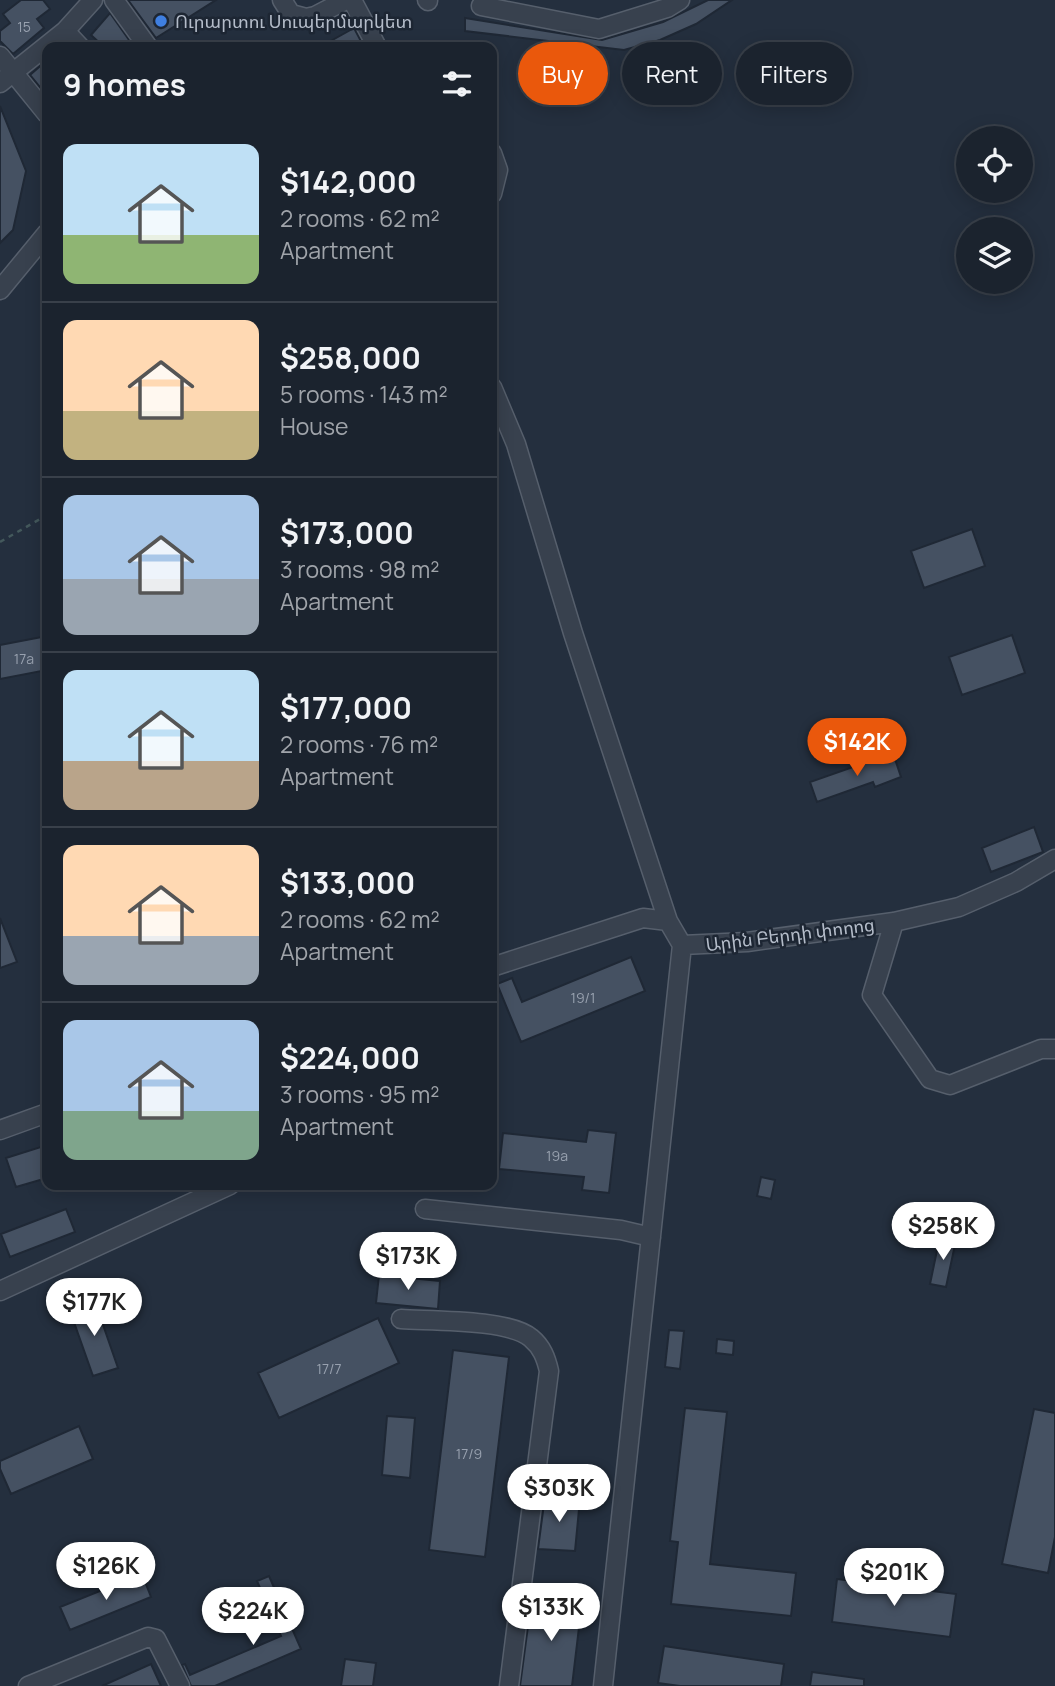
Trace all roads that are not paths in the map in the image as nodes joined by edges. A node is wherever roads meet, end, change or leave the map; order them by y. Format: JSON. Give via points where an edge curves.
{"nodes":[{"id":1,"x":93,"y":0,"type":"edge"},
{"id":2,"x":114,"y":0,"type":"edge"},
{"id":3,"x":282,"y":0,"type":"edge"},
{"id":4,"x":346,"y":0,"type":"edge"},
{"id":5,"x":352,"y":0,"type":"edge"},
{"id":6,"x":680,"y":0,"type":"edge"},
{"id":7,"x":481,"y":6,"type":"dead end"},
{"id":8,"x":65,"y":31,"type":"junction"},
{"id":9,"x":51,"y":42,"type":"edge"},
{"id":10,"x":75,"y":42,"type":"edge"},
{"id":11,"x":144,"y":42,"type":"edge"},
{"id":12,"x":374,"y":42,"type":"edge"},
{"id":13,"x":42,"y":50,"type":"edge"},
{"id":14,"x":0,"y":56,"type":"edge"},
{"id":15,"x":7,"y":78,"type":"edge"},
{"id":16,"x":42,"y":110,"type":"edge"},
{"id":17,"x":42,"y":239,"type":"edge"},
{"id":18,"x":0,"y":290,"type":"edge"},
{"id":19,"x":497,"y":399,"type":"edge"},
{"id":20,"x":1055,"y":859,"type":"edge"},
{"id":21,"x":668,"y":920,"type":"junction"},
{"id":22,"x":894,"y":922,"type":"junction"},
{"id":23,"x":682,"y":945,"type":"junction"},
{"id":24,"x":497,"y":965,"type":"edge"},
{"id":25,"x":1055,"y":1049,"type":"edge"},
{"id":26,"x":42,"y":1115,"type":"edge"},
{"id":27,"x":0,"y":1130,"type":"edge"},
{"id":28,"x":219,"y":1190,"type":"edge"},
{"id":29,"x":425,"y":1209,"type":"dead end"},
{"id":30,"x":651,"y":1237,"type":"junction"},
{"id":31,"x":0,"y":1291,"type":"edge"},
{"id":32,"x":401,"y":1319,"type":"dead end"},
{"id":33,"x":28,"y":1686,"type":"edge"},
{"id":34,"x":180,"y":1686,"type":"edge"},
{"id":35,"x":509,"y":1686,"type":"edge"},
{"id":36,"x":603,"y":1686,"type":"edge"}],
"edges":[{"from":1,"to":8,"type":"street"},
{"from":2,"to":11,"type":"street"},
{"from":3,"to":4,"type":"street","via":[[291,14],[306,18]]},
{"from":5,"to":12,"type":"street"},
{"from":6,"to":7,"type":"street","via":[[599,29]]},
{"from":8,"to":9,"type":"street"},
{"from":8,"to":10,"type":"street"},
{"from":13,"to":15,"type":"street"},
{"from":14,"to":15,"type":"street"},
{"from":15,"to":16,"type":"street"},
{"from":17,"to":18,"type":"street"},
{"from":19,"to":21,"type":"street","name":"Արին Բերդի փողոց","via":[[516,444]]},
{"from":20,"to":22,"type":"street","name":"Արին Բերդի փողոց","via":[[959,907]]},
{"from":21,"to":23,"type":"street","name":"Արին Բերդի փողոց"},
{"from":21,"to":24,"type":"street","via":[[643,918]]},
{"from":22,"to":23,"type":"street","name":"Արին Բերդի փողոց","via":[[747,942]]},
{"from":22,"to":25,"type":"street","via":[[872,995],[930,1079],[950,1085],[1041,1049]]},
{"from":23,"to":30,"type":"street"},
{"from":26,"to":27,"type":"street"},
{"from":28,"to":31,"type":"street"},
{"from":29,"to":30,"type":"street"},
{"from":30,"to":36,"type":"street"},
{"from":32,"to":35,"type":"street","via":[[504,1328],[530,1336],[545,1354],[549,1371]]},
{"from":33,"to":34,"type":"street","via":[[148,1637],[156,1639]]}]}
